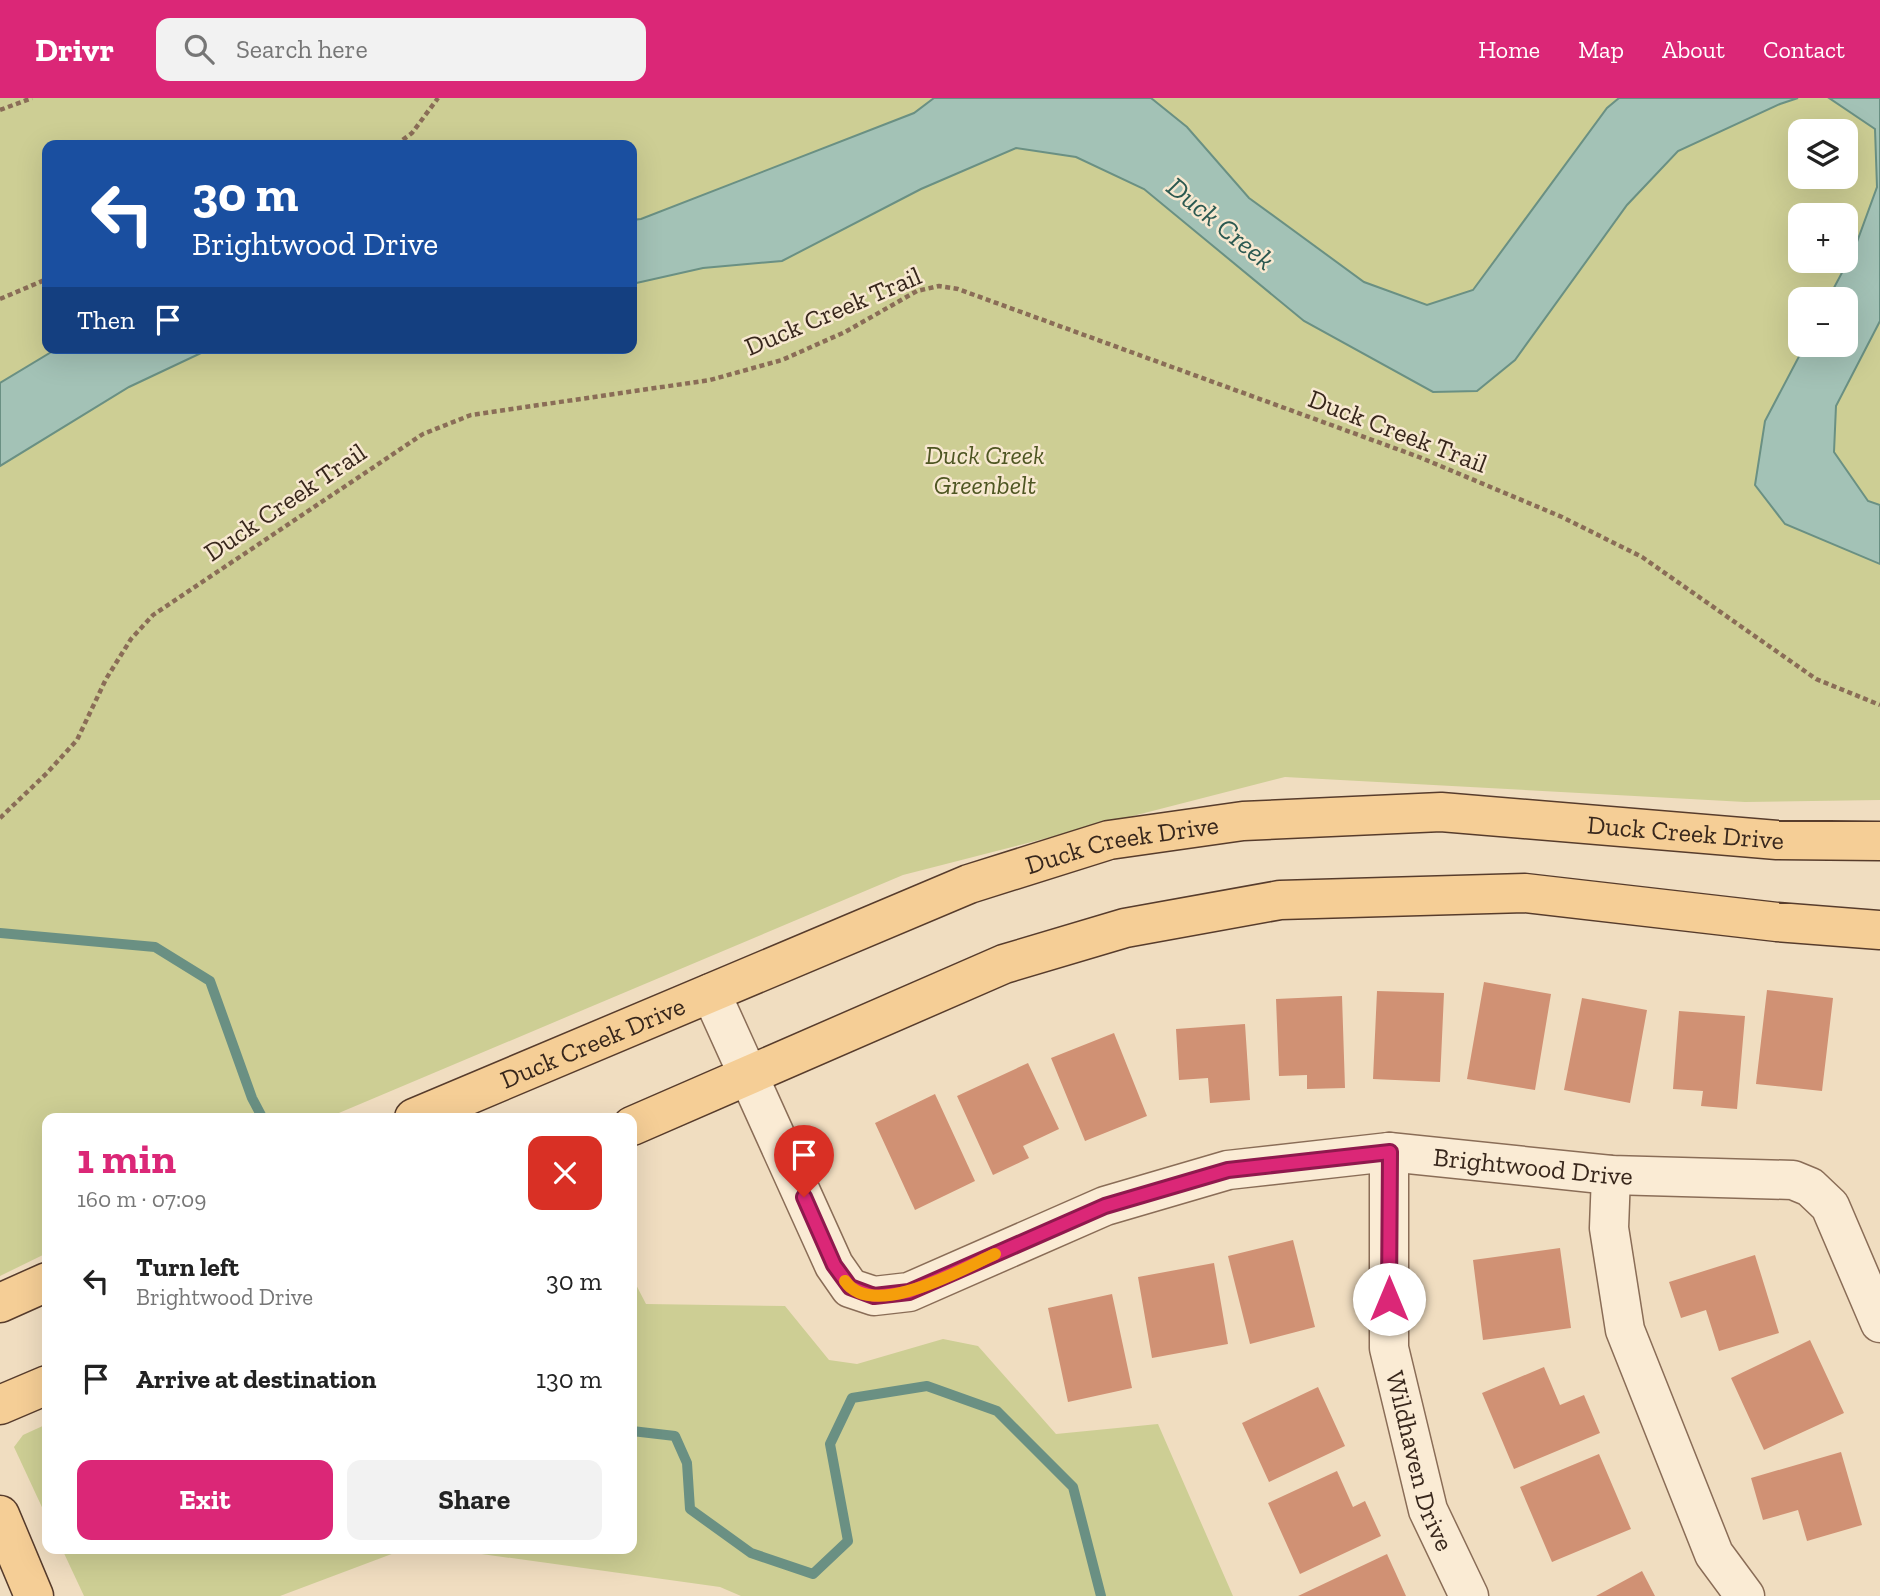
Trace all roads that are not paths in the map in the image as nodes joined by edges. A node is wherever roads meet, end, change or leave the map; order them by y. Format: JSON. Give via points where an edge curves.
{"nodes":[{"id":1,"x":1880,"y":841,"type":"edge"},
{"id":2,"x":1880,"y":930,"type":"edge"},
{"id":3,"x":712,"y":993,"type":"junction"},
{"id":4,"x":749,"y":1074,"type":"junction"},
{"id":5,"x":426,"y":1113,"type":"edge"},
{"id":6,"x":637,"y":1124,"type":"edge"},
{"id":7,"x":1390,"y":1152,"type":"junction"},
{"id":8,"x":1611,"y":1175,"type":"junction"},
{"id":9,"x":42,"y":1284,"type":"edge"},
{"id":10,"x":0,"y":1303,"type":"edge"},
{"id":11,"x":1880,"y":1323,"type":"edge"},
{"id":12,"x":42,"y":1387,"type":"edge"},
{"id":13,"x":0,"y":1405,"type":"edge"},
{"id":14,"x":0,"y":1515,"type":"edge"},
{"id":15,"x":34,"y":1596,"type":"edge"},
{"id":16,"x":1469,"y":1596,"type":"edge"},
{"id":17,"x":1745,"y":1596,"type":"edge"}],
"edges":[{"from":1,"to":3,"type":"main road","name":"Duck Creek Drive","via":[[1777,840],[1441,812],[1243,821],[1109,840],[969,884]]},
{"from":2,"to":4,"type":"main road","via":[[1525,893],[1280,900],[1125,928],[1004,964]]},
{"from":3,"to":4,"type":"street","name":"Brightwood Drive"},
{"from":3,"to":5,"type":"main road","name":"Duck Creek Drive"},
{"from":4,"to":6,"type":"main road"},
{"from":4,"to":7,"type":"street","name":"Brightwood Drive","via":[[834,1265],[850,1287],[874,1296],[909,1292],[1105,1206],[1228,1170]]},
{"from":7,"to":8,"type":"street","name":"Brightwood Drive"},
{"from":7,"to":16,"type":"street","name":"Wildhaven Drive","via":[[1389,1348],[1428,1510]]},
{"from":8,"to":11,"type":"street","name":"Brightwood Drive","via":[[1766,1178],[1810,1187],[1830,1206]]},
{"from":8,"to":17,"type":"street","via":[[1609,1228],[1625,1330],[1714,1554]]},
{"from":9,"to":10,"type":"main road"},
{"from":12,"to":13,"type":"main road"},
{"from":14,"to":15,"type":"main road"}]}
